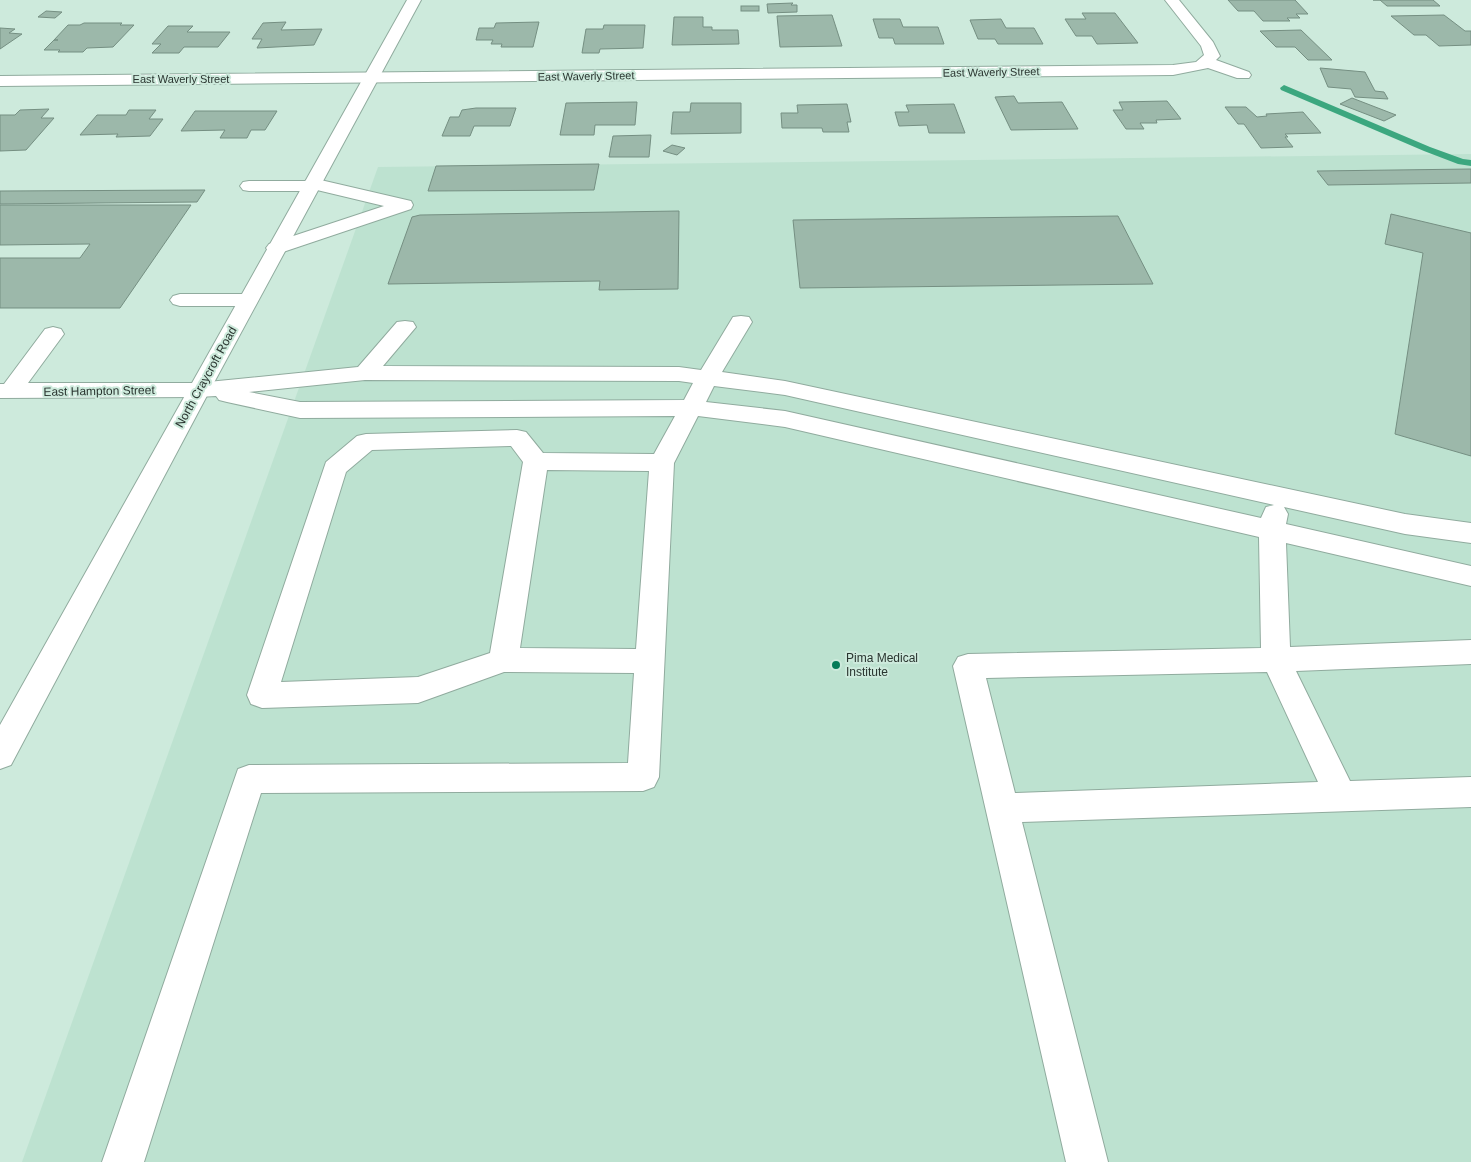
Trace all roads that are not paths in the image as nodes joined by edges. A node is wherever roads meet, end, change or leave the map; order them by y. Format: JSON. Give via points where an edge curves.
{"nodes":[{"id":1,"x":414,"y":0,"type":"edge"},
{"id":2,"x":1172,"y":0,"type":"edge"},
{"id":3,"x":1206,"y":62,"type":"junction"},
{"id":4,"x":1242,"y":75,"type":"dead end"},
{"id":5,"x":370,"y":78,"type":"junction"},
{"id":6,"x":0,"y":80,"type":"edge"},
{"id":7,"x":311,"y":185,"type":"junction"},
{"id":8,"x":249,"y":186,"type":"dead end"},
{"id":9,"x":276,"y":248,"type":"junction"},
{"id":10,"x":180,"y":300,"type":"dead end"},
{"id":11,"x":248,"y":300,"type":"junction"},
{"id":12,"x":741,"y":322,"type":"dead end"},
{"id":13,"x":405,"y":326,"type":"dead end"},
{"id":14,"x":53,"y":334,"type":"dead end"},
{"id":15,"x":365,"y":373,"type":"junction"},
{"id":16,"x":707,"y":378,"type":"junction"},
{"id":17,"x":198,"y":390,"type":"junction"},
{"id":18,"x":5,"y":391,"type":"edge"},
{"id":19,"x":692,"y":408,"type":"junction"},
{"id":20,"x":536,"y":461,"type":"junction"},
{"id":21,"x":662,"y":462,"type":"junction"},
{"id":22,"x":1278,"y":497,"type":"junction"},
{"id":23,"x":1272,"y":530,"type":"junction"},
{"id":24,"x":1471,"y":532,"type":"edge"},
{"id":25,"x":1471,"y":576,"type":"edge"},
{"id":26,"x":1471,"y":652,"type":"edge"},
{"id":27,"x":503,"y":660,"type":"junction"},
{"id":28,"x":650,"y":660,"type":"junction"},
{"id":29,"x":1276,"y":660,"type":"junction"},
{"id":30,"x":0,"y":755,"type":"edge"},
{"id":31,"x":1471,"y":792,"type":"edge"},
{"id":32,"x":1341,"y":796,"type":"junction"},
{"id":33,"x":1002,"y":808,"type":"junction"},
{"id":34,"x":123,"y":1162,"type":"edge"},
{"id":35,"x":1087,"y":1162,"type":"edge"}],
"edges":[{"from":1,"to":5,"type":"street","name":"North Craycroft Road"},
{"from":2,"to":3,"type":"street","via":[[1208,45],[1212,56]]},
{"from":3,"to":4,"type":"street"},
{"from":3,"to":5,"type":"street","name":"East Waverly Street","via":[[1173,70]]},
{"from":5,"to":6,"type":"street","name":"East Waverly Street"},
{"from":5,"to":7,"type":"street","name":"North Craycroft Road"},
{"from":7,"to":8,"type":"street"},
{"from":7,"to":9,"type":"street","name":"North Craycroft Road"},
{"from":7,"to":9,"type":"street","via":[[404,205]]},
{"from":9,"to":11,"type":"street","name":"North Craycroft Road"},
{"from":10,"to":11,"type":"street"},
{"from":11,"to":17,"type":"street","name":"North Craycroft Road"},
{"from":12,"to":16,"type":"street"},
{"from":13,"to":15,"type":"street"},
{"from":14,"to":18,"type":"street"},
{"from":15,"to":16,"type":"street","via":[[680,374]]},
{"from":15,"to":17,"type":"street"},
{"from":16,"to":19,"type":"street"},
{"from":16,"to":22,"type":"street","via":[[785,388]]},
{"from":17,"to":18,"type":"street","name":"East Hampton Street"},
{"from":17,"to":19,"type":"street","via":[[300,410]]},
{"from":17,"to":30,"type":"street","name":"North Craycroft Road"},
{"from":19,"to":21,"type":"street"},
{"from":19,"to":23,"type":"street","via":[[785,418]]},
{"from":20,"to":21,"type":"street"},
{"from":20,"to":27,"type":"street"},
{"from":20,"to":27,"type":"street","via":[[517,438],[366,442],[335,468],[262,695],[418,690]]},
{"from":21,"to":28,"type":"street"},
{"from":22,"to":23,"type":"street"},
{"from":22,"to":24,"type":"street","via":[[1405,524]]},
{"from":23,"to":25,"type":"street"},
{"from":23,"to":29,"type":"street"},
{"from":26,"to":29,"type":"street"},
{"from":27,"to":28,"type":"street"},
{"from":28,"to":34,"type":"street","via":[[643,777],[249,779]]},
{"from":29,"to":32,"type":"street"},
{"from":29,"to":33,"type":"street","via":[[968,666]]},
{"from":31,"to":32,"type":"street"},
{"from":32,"to":33,"type":"street"},
{"from":33,"to":35,"type":"street"}]}
